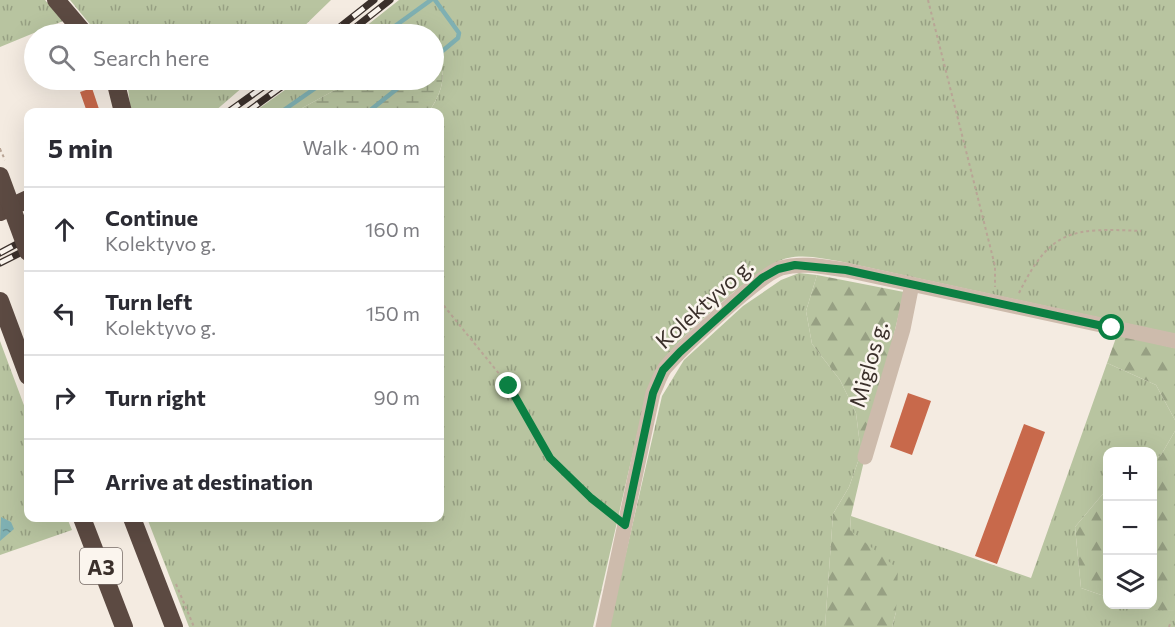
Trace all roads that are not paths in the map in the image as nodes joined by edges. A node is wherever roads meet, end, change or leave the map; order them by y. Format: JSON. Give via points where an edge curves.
{"nodes":[{"id":1,"x":56,"y":0,"type":"edge"},
{"id":2,"x":76,"y":24,"type":"edge"},
{"id":3,"x":118,"y":90,"type":"edge"},
{"id":4,"x":122,"y":108,"type":"edge"},
{"id":5,"x":0,"y":176,"type":"edge"},
{"id":6,"x":24,"y":201,"type":"edge"},
{"id":7,"x":0,"y":212,"type":"edge"},
{"id":8,"x":24,"y":241,"type":"edge"},
{"id":9,"x":912,"y":284,"type":"junction"},
{"id":10,"x":0,"y":301,"type":"edge"},
{"id":11,"x":1175,"y":341,"type":"edge"},
{"id":12,"x":24,"y":365,"type":"edge"},
{"id":13,"x":865,"y":457,"type":"dead end"},
{"id":14,"x":84,"y":522,"type":"edge"},
{"id":15,"x":134,"y":522,"type":"edge"},
{"id":16,"x":124,"y":627,"type":"edge"},
{"id":17,"x":174,"y":627,"type":"edge"},
{"id":18,"x":603,"y":627,"type":"edge"}],
"edges":[{"from":1,"to":2,"type":"highway"},
{"from":3,"to":4,"type":"highway"},
{"from":5,"to":8,"type":"highway","bridge":true},
{"from":6,"to":7,"type":"highway"},
{"from":9,"to":11,"type":"street","name":"Kolektyvo g."},
{"from":9,"to":13,"type":"street","name":"Miglos g.","via":[[903,329]]},
{"from":9,"to":18,"type":"street","name":"Kolektyvo g.","via":[[815,265],[787,267],[762,278],[663,370],[653,393]]},
{"from":10,"to":12,"type":"highway"},
{"from":14,"to":16,"type":"highway","number":"A3"},
{"from":15,"to":17,"type":"highway","number":"A3"}]}
